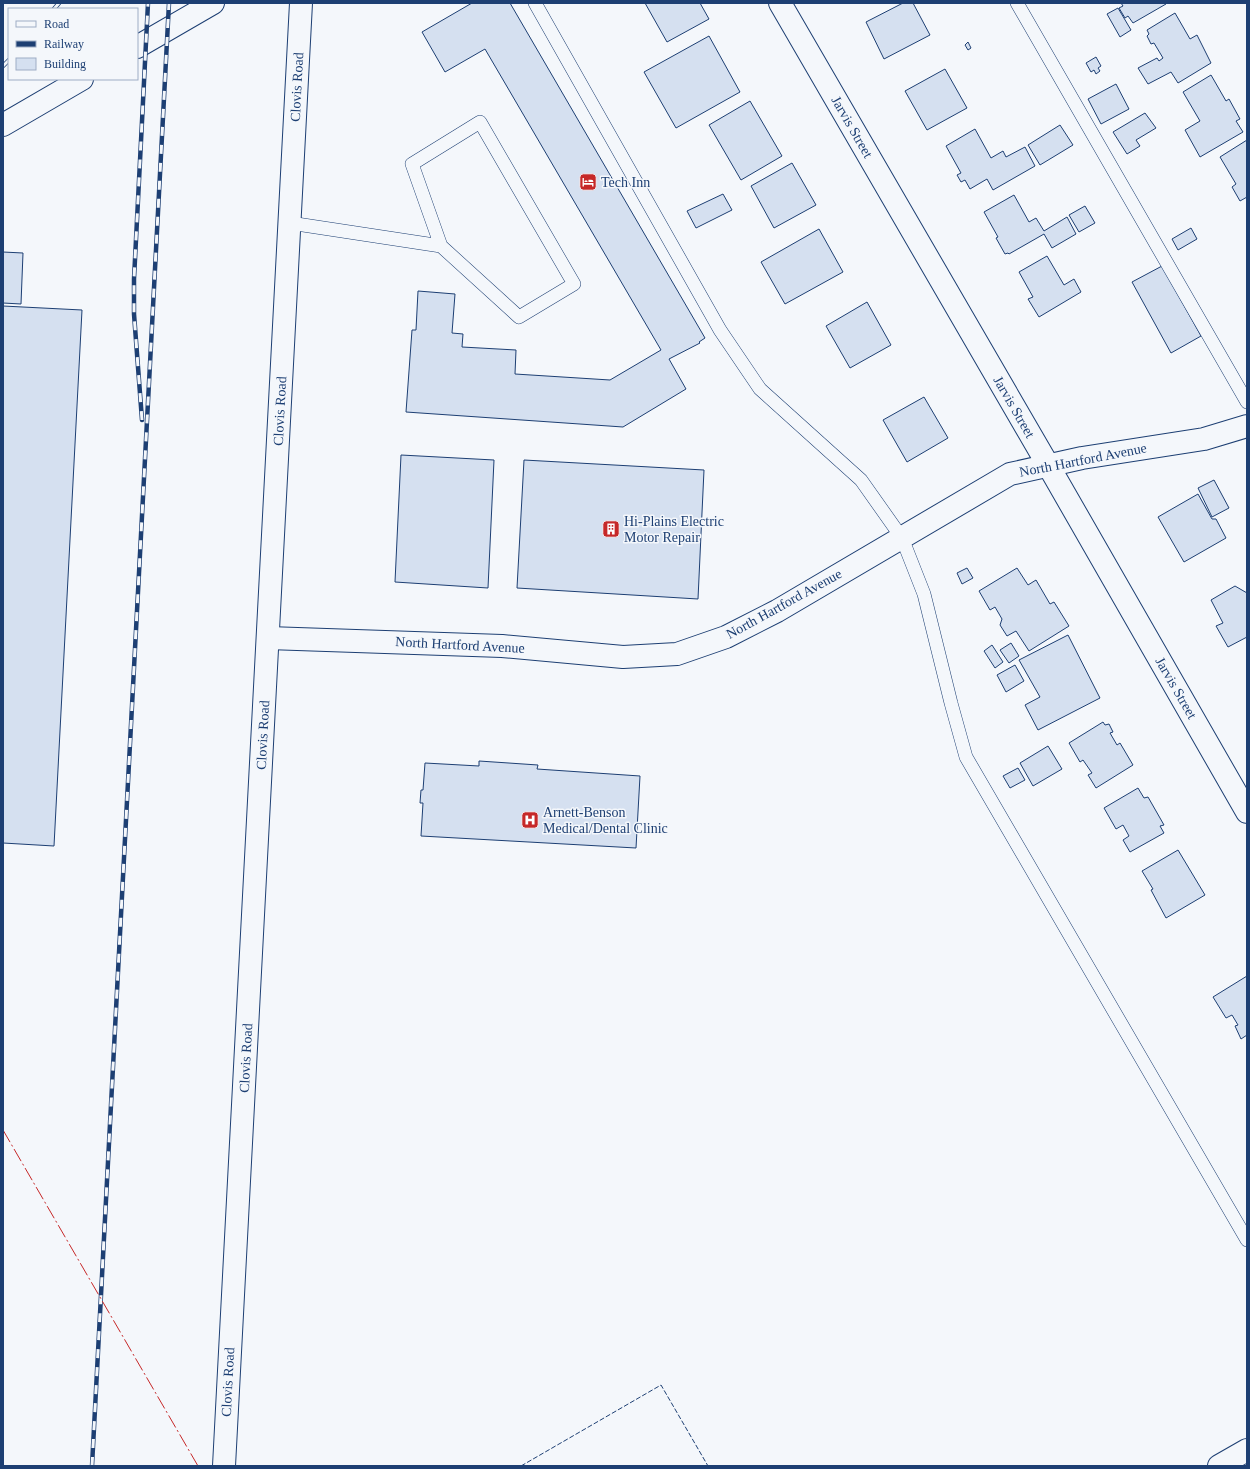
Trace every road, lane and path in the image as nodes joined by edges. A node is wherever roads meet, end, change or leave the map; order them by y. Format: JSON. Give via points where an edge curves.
{"nodes":[{"id":1,"x":213,"y":3,"type":"edge"},
{"id":2,"x":301,"y":3,"type":"edge"},
{"id":3,"x":535,"y":3,"type":"edge"},
{"id":4,"x":780,"y":3,"type":"edge"},
{"id":5,"x":1017,"y":3,"type":"edge"},
{"id":6,"x":138,"y":46,"type":"edge"},
{"id":7,"x":80,"y":80,"type":"edge"},
{"id":8,"x":3,"y":125,"type":"edge"},
{"id":9,"x":290,"y":223,"type":"junction"},
{"id":10,"x":441,"y":246,"type":"junction"},
{"id":11,"x":1247,"y":402,"type":"edge"},
{"id":12,"x":1247,"y":426,"type":"edge"},
{"id":13,"x":1048,"y":465,"type":"junction"},
{"id":14,"x":902,"y":538,"type":"junction"},
{"id":15,"x":268,"y":638,"type":"junction"},
{"id":16,"x":1247,"y":812,"type":"edge"},
{"id":17,"x":1247,"y":1240,"type":"edge"},
{"id":18,"x":1247,"y":1450,"type":"edge"},
{"id":19,"x":224,"y":1466,"type":"edge"},
{"id":20,"x":1219,"y":1466,"type":"edge"}],
"edges":[{"from":1,"to":6,"type":"main road"},
{"from":2,"to":9,"type":"main road","name":"Clovis Road"},
{"from":3,"to":14,"type":"lane","via":[[720,330],[760,389],[861,480]]},
{"from":4,"to":13,"type":"main road","name":"Jarvis Street"},
{"from":5,"to":11,"type":"lane"},
{"from":7,"to":8,"type":"main road"},
{"from":9,"to":10,"type":"lane"},
{"from":9,"to":15,"type":"main road","name":"Clovis Road"},
{"from":10,"to":10,"type":"lane","via":[[519,317],[574,284],[480,122],[412,164]]},
{"from":12,"to":13,"type":"main road","name":"North Hartford Avenue","via":[[1204,439]]},
{"from":13,"to":14,"type":"main road","name":"North Hartford Avenue","via":[[1010,474]]},
{"from":13,"to":16,"type":"main road","name":"Jarvis Street"},
{"from":14,"to":15,"type":"main road","name":"North Hartford Avenue","via":[[777,611],[726,637],[677,654],[623,656],[502,646]]},
{"from":14,"to":17,"type":"lane","via":[[924,594],[966,757]]},
{"from":15,"to":19,"type":"main road","name":"Clovis Road"},
{"from":18,"to":20,"type":"main road"}]}
